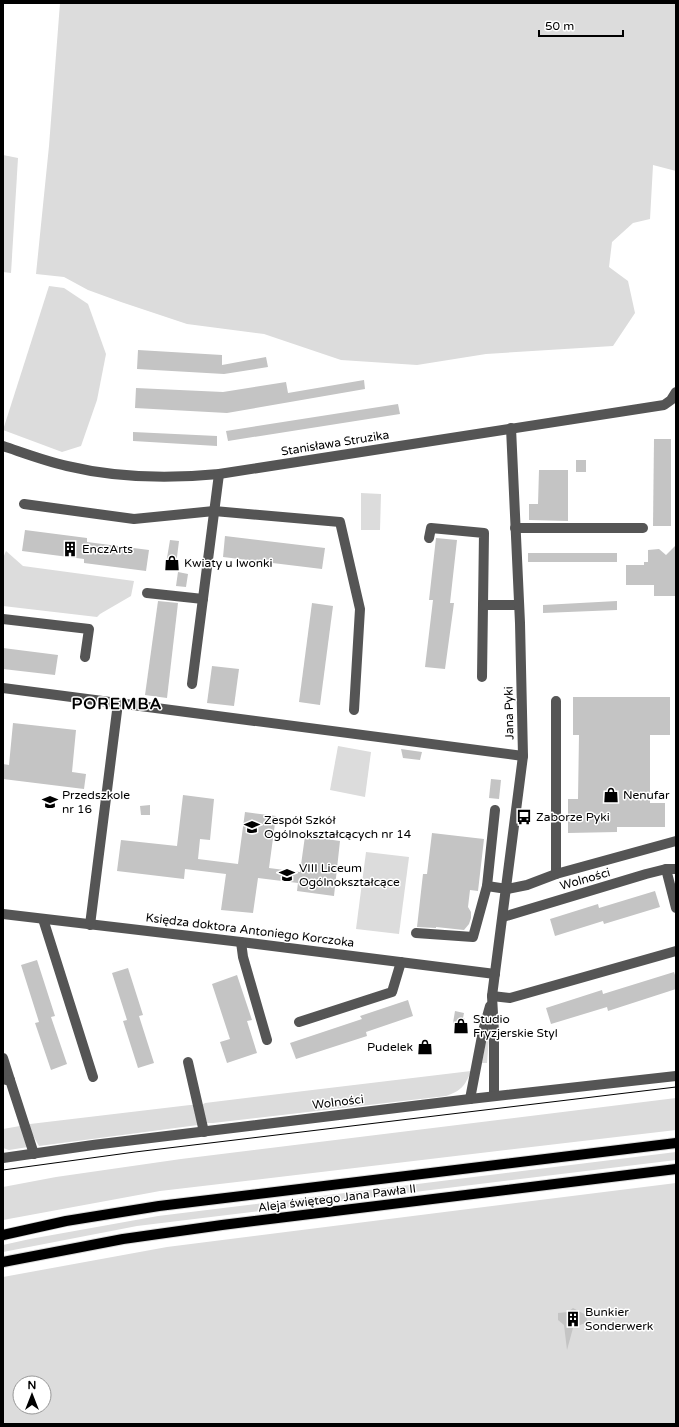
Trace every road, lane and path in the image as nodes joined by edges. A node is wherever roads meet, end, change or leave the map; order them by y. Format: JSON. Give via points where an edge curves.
{"nodes":[{"id":1,"x":674,"y":396,"type":"edge"},
{"id":2,"x":511,"y":428,"type":"junction"},
{"id":3,"x":3,"y":446,"type":"edge"},
{"id":4,"x":219,"y":474,"type":"junction"},
{"id":5,"x":24,"y":504,"type":"dead end"},
{"id":6,"x":214,"y":511,"type":"junction"},
{"id":7,"x":515,"y":528,"type":"junction"},
{"id":8,"x":643,"y":528,"type":"dead end"},
{"id":9,"x":429,"y":538,"type":"dead end"},
{"id":10,"x":147,"y":592,"type":"dead end"},
{"id":11,"x":203,"y":599,"type":"junction"},
{"id":12,"x":483,"y":605,"type":"junction"},
{"id":13,"x":519,"y":605,"type":"junction"},
{"id":14,"x":3,"y":619,"type":"edge"},
{"id":15,"x":85,"y":657,"type":"dead end"},
{"id":16,"x":482,"y":676,"type":"dead end"},
{"id":17,"x":192,"y":684,"type":"dead end"},
{"id":18,"x":3,"y":688,"type":"edge"},
{"id":19,"x":556,"y":701,"type":"dead end"},
{"id":20,"x":118,"y":703,"type":"junction"},
{"id":21,"x":354,"y":710,"type":"dead end"},
{"id":22,"x":523,"y":756,"type":"junction"},
{"id":23,"x":495,"y":810,"type":"dead end"},
{"id":24,"x":676,"y":841,"type":"edge"},
{"id":25,"x":671,"y":869,"type":"edge"},
{"id":26,"x":556,"y":874,"type":"junction"},
{"id":27,"x":487,"y":886,"type":"junction"},
{"id":28,"x":507,"y":889,"type":"junction"},
{"id":29,"x":676,"y":908,"type":"edge"},
{"id":30,"x":3,"y":914,"type":"edge"},
{"id":31,"x":503,"y":917,"type":"junction"},
{"id":32,"x":43,"y":919,"type":"junction"},
{"id":33,"x":90,"y":925,"type":"junction"},
{"id":34,"x":416,"y":933,"type":"dead end"},
{"id":35,"x":241,"y":942,"type":"junction"},
{"id":36,"x":676,"y":951,"type":"edge"},
{"id":37,"x":401,"y":962,"type":"junction"},
{"id":38,"x":495,"y":974,"type":"junction"},
{"id":39,"x":492,"y":996,"type":"junction"},
{"id":40,"x":299,"y":1022,"type":"dead end"},
{"id":41,"x":267,"y":1040,"type":"dead end"},
{"id":42,"x":3,"y":1058,"type":"edge"},
{"id":43,"x":188,"y":1062,"type":"dead end"},
{"id":44,"x":676,"y":1076,"type":"edge"},
{"id":45,"x":93,"y":1077,"type":"dead end"},
{"id":46,"x":6,"y":1078,"type":"edge"},
{"id":47,"x":494,"y":1096,"type":"junction"},
{"id":48,"x":470,"y":1099,"type":"junction"},
{"id":49,"x":204,"y":1132,"type":"junction"},
{"id":50,"x":676,"y":1143,"type":"edge"},
{"id":51,"x":34,"y":1154,"type":"junction"},
{"id":52,"x":5,"y":1156,"type":"edge"},
{"id":53,"x":676,"y":1169,"type":"edge"},
{"id":54,"x":3,"y":1235,"type":"edge"},
{"id":55,"x":3,"y":1262,"type":"edge"}],
"edges":[{"from":1,"to":2,"type":"street","name":"Stanisława Struzika","via":[[664,405]]},
{"from":2,"to":4,"type":"street","name":"Stanisława Struzika"},
{"from":2,"to":7,"type":"street","name":"Jana Pyki"},
{"from":3,"to":4,"type":"street","name":"Stanisława Struzika","via":[[69,467],[117,475],[152,478]]},
{"from":4,"to":6,"type":"street"},
{"from":5,"to":6,"type":"street","via":[[134,519]]},
{"from":6,"to":11,"type":"street"},
{"from":6,"to":21,"type":"street","via":[[340,522],[360,609]]},
{"from":7,"to":8,"type":"street"},
{"from":7,"to":13,"type":"street","name":"Jana Pyki"},
{"from":9,"to":12,"type":"street","via":[[431,528],[484,533]]},
{"from":10,"to":11,"type":"street"},
{"from":11,"to":17,"type":"street"},
{"from":12,"to":13,"type":"street"},
{"from":12,"to":16,"type":"street"},
{"from":13,"to":22,"type":"street","name":"Jana Pyki"},
{"from":14,"to":15,"type":"street","via":[[89,629]]},
{"from":18,"to":20,"type":"street"},
{"from":19,"to":26,"type":"street"},
{"from":20,"to":22,"type":"street"},
{"from":20,"to":33,"type":"street"},
{"from":22,"to":28,"type":"street","name":"Jana Pyki"},
{"from":23,"to":27,"type":"street"},
{"from":24,"to":26,"type":"street"},
{"from":25,"to":29,"type":"street"},
{"from":25,"to":31,"type":"street","name":"Wolności","via":[[646,874]]},
{"from":26,"to":28,"type":"street","via":[[527,885]]},
{"from":27,"to":28,"type":"street"},
{"from":27,"to":34,"type":"street","via":[[473,937]]},
{"from":28,"to":31,"type":"street","name":"Jana Pyki"},
{"from":30,"to":32,"type":"street","name":"Księdza doktora Antoniego Korczoka"},
{"from":31,"to":38,"type":"street","name":"Jana Pyki"},
{"from":32,"to":33,"type":"street","name":"Księdza doktora Antoniego Korczoka"},
{"from":32,"to":45,"type":"street"},
{"from":33,"to":35,"type":"street","name":"Księdza doktora Antoniego Korczoka"},
{"from":35,"to":37,"type":"street","name":"Księdza doktora Antoniego Korczoka"},
{"from":35,"to":41,"type":"street"},
{"from":36,"to":39,"type":"street","via":[[510,998]]},
{"from":37,"to":38,"type":"street","name":"Księdza doktora Antoniego Korczoka"},
{"from":37,"to":40,"type":"street","via":[[392,992]]},
{"from":38,"to":39,"type":"street","name":"Jana Pyki"},
{"from":39,"to":47,"type":"street","name":"Jana Pyki"},
{"from":39,"to":48,"type":"street","name":"Jana Pyki"},
{"from":42,"to":46,"type":"street"},
{"from":43,"to":49,"type":"street"},
{"from":44,"to":47,"type":"street","name":"Wolności"},
{"from":46,"to":51,"type":"street"},
{"from":47,"to":48,"type":"street","name":"Wolności"},
{"from":48,"to":49,"type":"street","name":"Wolności"},
{"from":49,"to":51,"type":"street","name":"Wolności"},
{"from":50,"to":54,"type":"main road","name":"Aleja świętego Jana Pawła II","via":[[159,1206],[66,1221]]},
{"from":51,"to":52,"type":"street","name":"Wolności"},
{"from":53,"to":55,"type":"main road","name":"Aleja świętego Jana Pawła II","via":[[222,1225],[123,1239]]}]}
